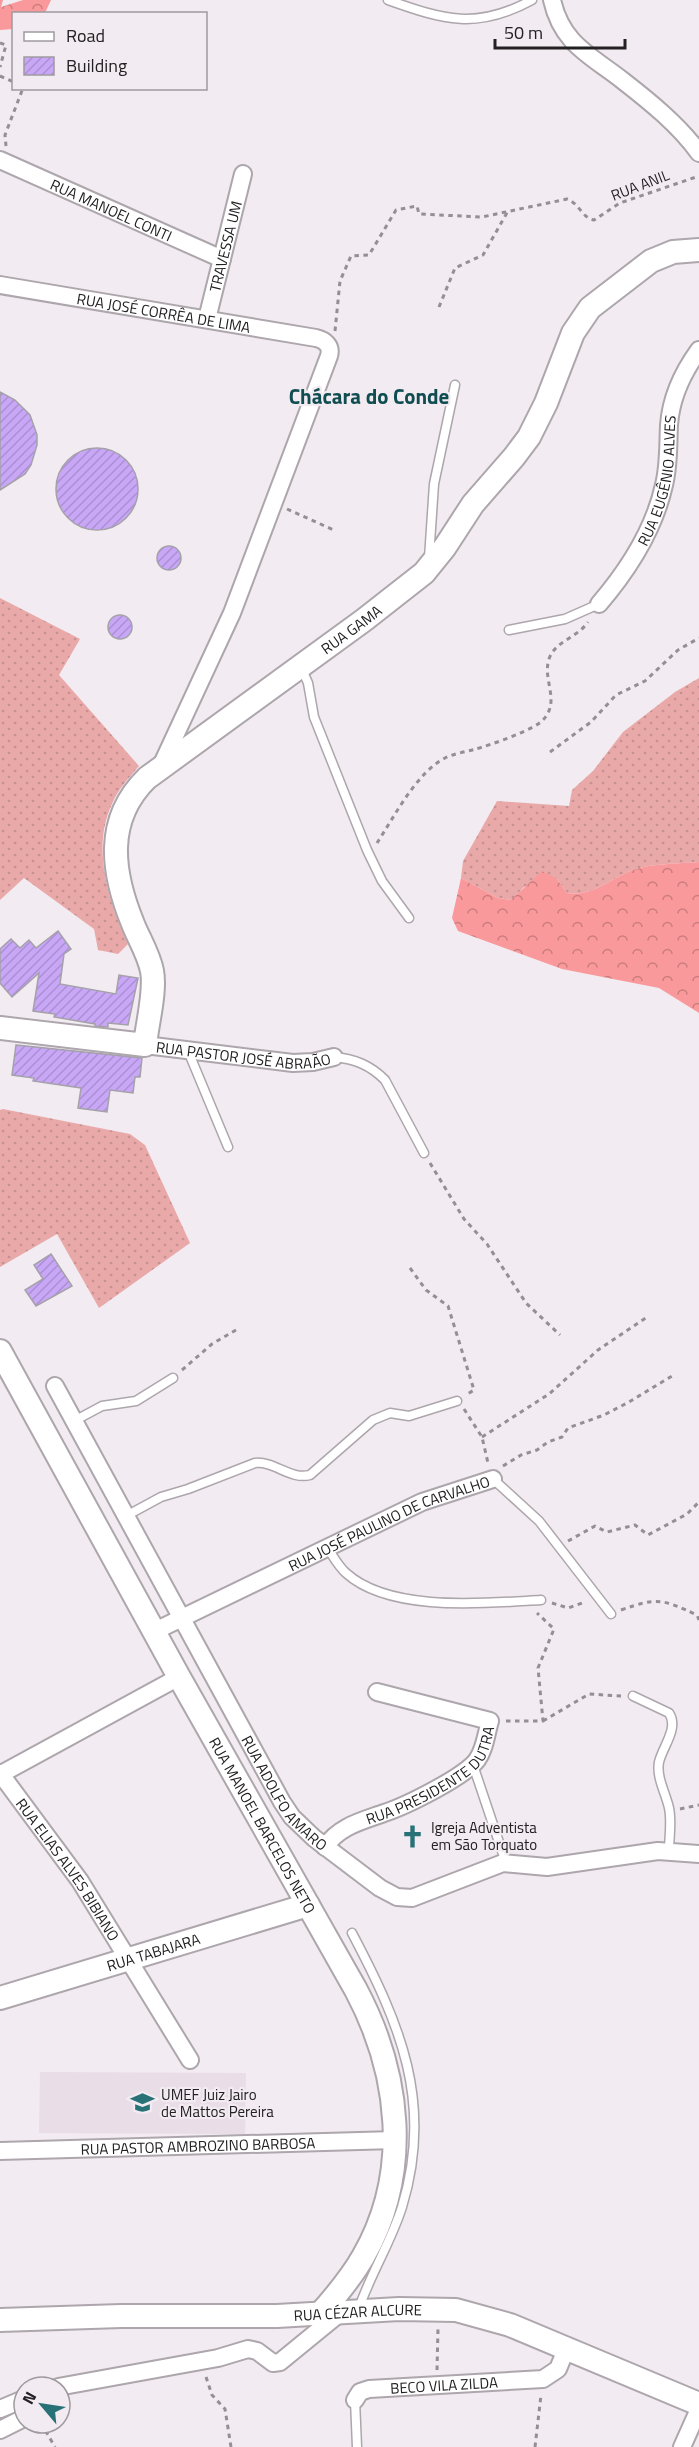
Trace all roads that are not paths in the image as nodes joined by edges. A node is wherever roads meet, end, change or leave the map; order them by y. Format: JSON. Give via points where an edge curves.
{"nodes":[{"id":1,"x":388,"y":0,"type":"edge"},
{"id":2,"x":532,"y":0,"type":"edge"},
{"id":3,"x":552,"y":0,"type":"edge"},
{"id":4,"x":699,"y":153,"type":"edge"},
{"id":5,"x":3,"y":161,"type":"edge"},
{"id":6,"x":243,"y":174,"type":"dead end"},
{"id":7,"x":699,"y":250,"type":"edge"},
{"id":8,"x":222,"y":259,"type":"junction"},
{"id":9,"x":0,"y":285,"type":"edge"},
{"id":10,"x":207,"y":320,"type":"junction"},
{"id":11,"x":699,"y":350,"type":"edge"},
{"id":12,"x":455,"y":385,"type":"dead end"},
{"id":13,"x":429,"y":568,"type":"junction"},
{"id":14,"x":598,"y":604,"type":"joint"},
{"id":15,"x":509,"y":630,"type":"dead end"},
{"id":16,"x":300,"y":666,"type":"junction"},
{"id":17,"x":159,"y":769,"type":"junction"},
{"id":18,"x":409,"y":918,"type":"dead end"},
{"id":19,"x":0,"y":1028,"type":"edge"},
{"id":20,"x":145,"y":1045,"type":"junction"},
{"id":21,"x":187,"y":1050,"type":"junction"},
{"id":22,"x":334,"y":1058,"type":"joint"},
{"id":23,"x":228,"y":1148,"type":"dead end"},
{"id":24,"x":424,"y":1153,"type":"road end"},
{"id":25,"x":2,"y":1358,"type":"edge"},
{"id":26,"x":173,"y":1378,"type":"road end"},
{"id":27,"x":55,"y":1386,"type":"dead end"},
{"id":28,"x":457,"y":1401,"type":"road end"},
{"id":29,"x":74,"y":1421,"type":"junction"},
{"id":30,"x":492,"y":1476,"type":"joint"},
{"id":31,"x":126,"y":1516,"type":"junction"},
{"id":32,"x":327,"y":1547,"type":"junction"},
{"id":33,"x":541,"y":1600,"type":"road end"},
{"id":34,"x":611,"y":1614,"type":"road end"},
{"id":35,"x":182,"y":1618,"type":"junction"},
{"id":36,"x":154,"y":1631,"type":"junction"},
{"id":37,"x":179,"y":1677,"type":"junction"},
{"id":38,"x":377,"y":1692,"type":"dead end"},
{"id":39,"x":633,"y":1696,"type":"road end"},
{"id":40,"x":473,"y":1764,"type":"junction"},
{"id":41,"x":0,"y":1774,"type":"edge"},
{"id":42,"x":325,"y":1847,"type":"junction"},
{"id":43,"x":669,"y":1851,"type":"junction"},
{"id":44,"x":699,"y":1854,"type":"edge"},
{"id":45,"x":506,"y":1863,"type":"junction"},
{"id":46,"x":308,"y":1905,"type":"junction"},
{"id":47,"x":352,"y":1933,"type":"dead end"},
{"id":48,"x":128,"y":1959,"type":"junction"},
{"id":49,"x":0,"y":1998,"type":"edge"},
{"id":50,"x":190,"y":2060,"type":"dead end"},
{"id":51,"x":395,"y":2140,"type":"junction"},
{"id":52,"x":0,"y":2151,"type":"edge"},
{"id":53,"x":339,"y":2314,"type":"junction"},
{"id":54,"x":0,"y":2320,"type":"edge"},
{"id":55,"x":567,"y":2347,"type":"junction"},
{"id":56,"x":72,"y":2384,"type":"edge"},
{"id":57,"x":355,"y":2400,"type":"joint"},
{"id":58,"x":699,"y":2406,"type":"edge"},
{"id":59,"x":357,"y":2447,"type":"edge"},
{"id":60,"x":682,"y":2447,"type":"edge"}],
"edges":[{"from":1,"to":2,"type":"lane","via":[[433,14],[478,20],[502,15]]},
{"from":3,"to":4,"type":"street","via":[[559,24],[572,43],[637,93],[687,137]]},
{"from":5,"to":8,"type":"street","name":"RUA MANOEL CONTI"},
{"from":6,"to":8,"type":"street","name":"TRAVESSA UM"},
{"from":7,"to":13,"type":"street","name":"RUA GAMA","via":[[673,252],[651,261],[590,308],[573,333],[529,437],[472,504]]},
{"from":8,"to":10,"type":"street","name":"TRAVESSA UM"},
{"from":9,"to":10,"type":"street","name":"RUA JOSÉ CORRÊA DE LIMA"},
{"from":10,"to":17,"type":"street","name":"RUA JOSÉ CORRÊA DE LIMA","via":[[316,338],[330,349],[232,613]]},
{"from":11,"to":14,"type":"street","name":"RUA EUGÊNIO ALVES","via":[[675,397],[664,483],[649,528],[629,566]]},
{"from":12,"to":13,"type":"lane","via":[[434,484]]},
{"from":13,"to":16,"type":"street","name":"RUA GAMA"},
{"from":14,"to":15,"type":"lane","via":[[565,620]]},
{"from":16,"to":17,"type":"street","name":"RUA GAMA"},
{"from":16,"to":18,"type":"lane","via":[[308,683],[314,717],[369,854],[382,881]]},
{"from":17,"to":20,"type":"street","name":"RUA GAMA","via":[[129,798],[116,835],[123,893],[153,972]]},
{"from":19,"to":20,"type":"street","name":"RUA PASTOR JOSÉ ABRAÃO"},
{"from":20,"to":21,"type":"street","name":"RUA PASTOR JOSÉ ABRAÃO"},
{"from":21,"to":22,"type":"street","name":"RUA PASTOR JOSÉ ABRAÃO","via":[[294,1063]]},
{"from":21,"to":23,"type":"lane"},
{"from":22,"to":24,"type":"lane","name":"RUA PASTOR JOSÉ ABRAÃO","via":[[359,1061],[385,1080]]},
{"from":25,"to":36,"type":"street","name":"RUA MANOEL BARCELOS NETO"},
{"from":26,"to":29,"type":"lane","via":[[136,1401],[102,1406]]},
{"from":27,"to":29,"type":"street","name":"RUA ADOLFO AMARO"},
{"from":28,"to":31,"type":"lane","via":[[409,1416],[390,1413],[373,1420],[310,1475],[297,1476],[266,1463],[255,1463],[162,1497]]},
{"from":29,"to":31,"type":"street","name":"RUA ADOLFO AMARO"},
{"from":30,"to":32,"type":"street","name":"RUA JOSÉ PAULINO DE CARVALHO","via":[[422,1502]]},
{"from":30,"to":34,"type":"lane","name":"RUA JOSÉ PAULINO DE CARVALHO","via":[[539,1521]]},
{"from":31,"to":35,"type":"street","name":"RUA ADOLFO AMARO"},
{"from":32,"to":33,"type":"lane","via":[[344,1572],[385,1593],[466,1605]]},
{"from":32,"to":35,"type":"street","name":"RUA JOSÉ PAULINO DE CARVALHO"},
{"from":35,"to":36,"type":"street","name":"RUA JOSÉ PAULINO DE CARVALHO"},
{"from":35,"to":42,"type":"street","name":"RUA ADOLFO AMARO","via":[[282,1803],[302,1828]]},
{"from":36,"to":37,"type":"street","name":"RUA MANOEL BARCELOS NETO"},
{"from":37,"to":41,"type":"street"},
{"from":37,"to":46,"type":"street","name":"RUA MANOEL BARCELOS NETO"},
{"from":38,"to":40,"type":"street","name":"RUA PRESIDENTE DUTRA","via":[[490,1721],[483,1748]]},
{"from":39,"to":43,"type":"lane","via":[[673,1718],[658,1771],[669,1811]]},
{"from":40,"to":42,"type":"street","name":"RUA PRESIDENTE DUTRA","via":[[423,1795],[344,1829]]},
{"from":40,"to":45,"type":"lane"},
{"from":41,"to":48,"type":"street","name":"RUA ELIAS ALVES BIBIANO","via":[[80,1881]]},
{"from":42,"to":45,"type":"street","name":"RUA ADOLFO AMARO","via":[[388,1894],[405,1898],[421,1896]]},
{"from":43,"to":44,"type":"street","name":"RUA ADOLFO AMARO"},
{"from":43,"to":45,"type":"street","name":"RUA ADOLFO AMARO","via":[[557,1867]]},
{"from":46,"to":48,"type":"street","name":"RUA TABAJARA"},
{"from":46,"to":51,"type":"street","name":"RUA MANOEL BARCELOS NETO","via":[[376,2030],[389,2074]]},
{"from":47,"to":53,"type":"lane","name":"RUA MANOEL BARCELOS NETO","via":[[395,2023],[410,2068],[414,2107],[412,2162],[402,2208]]},
{"from":48,"to":49,"type":"street","name":"RUA TABAJARA"},
{"from":48,"to":50,"type":"street","name":"RUA ELIAS ALVES BIBIANO"},
{"from":51,"to":52,"type":"street","name":"RUA PASTOR AMBROZINO BARBOSA"},
{"from":51,"to":53,"type":"street","name":"RUA MANOEL BARCELOS NETO","via":[[388,2196],[373,2237],[352,2274]]},
{"from":53,"to":54,"type":"street","name":"RUA CÉZAR ALCURE"},
{"from":53,"to":55,"type":"street","name":"RUA CÉZAR ALCURE","via":[[456,2310],[495,2319]]},
{"from":53,"to":56,"type":"street","name":"RUA MANOEL BARCELOS NETO","via":[[280,2362],[273,2363],[252,2349]]},
{"from":55,"to":57,"type":"street","name":"BECO VILA ZILDA","via":[[558,2369],[543,2379],[369,2389],[360,2392]]},
{"from":55,"to":58,"type":"street","name":"RUA CÉZAR ALCURE"},
{"from":57,"to":59,"type":"lane","name":"BECO VILA ZILDA"},
{"from":58,"to":60,"type":"street"}]}
